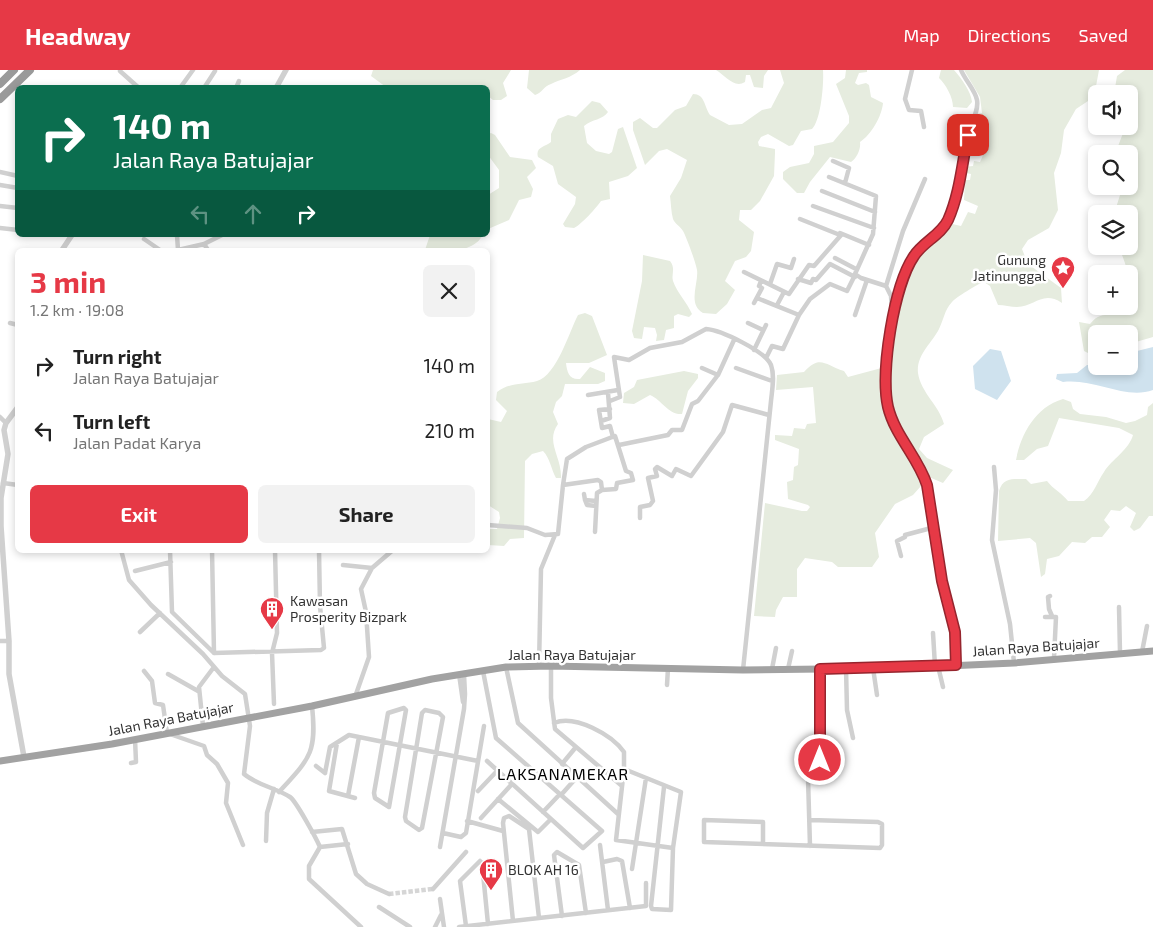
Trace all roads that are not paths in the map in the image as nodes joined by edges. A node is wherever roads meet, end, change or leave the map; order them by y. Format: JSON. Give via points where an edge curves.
{"nodes":[{"id":1,"x":14,"y":70,"type":"edge"},
{"id":2,"x":30,"y":70,"type":"edge"},
{"id":3,"x":193,"y":70,"type":"edge"},
{"id":4,"x":286,"y":70,"type":"edge"},
{"id":5,"x":912,"y":70,"type":"edge"},
{"id":6,"x":961,"y":70,"type":"edge"},
{"id":7,"x":215,"y":71,"type":"edge"},
{"id":8,"x":120,"y":72,"type":"dead end"},
{"id":9,"x":239,"y":81,"type":"dead end"},
{"id":10,"x":0,"y":84,"type":"edge"},
{"id":11,"x":135,"y":85,"type":"edge"},
{"id":12,"x":182,"y":85,"type":"edge"},
{"id":13,"x":208,"y":85,"type":"edge"},
{"id":14,"x":237,"y":85,"type":"edge"},
{"id":15,"x":278,"y":85,"type":"edge"},
{"id":16,"x":0,"y":99,"type":"edge"},
{"id":17,"x":924,"y":128,"type":"dead end"},
{"id":18,"x":833,"y":161,"type":"dead end"},
{"id":19,"x":0,"y":172,"type":"edge"},
{"id":20,"x":15,"y":175,"type":"edge"},
{"id":21,"x":829,"y":177,"type":"dead end"},
{"id":22,"x":925,"y":179,"type":"dead end"},
{"id":23,"x":845,"y":183,"type":"junction"},
{"id":24,"x":0,"y":185,"type":"edge"},
{"id":25,"x":15,"y":188,"type":"edge"},
{"id":26,"x":822,"y":191,"type":"dead end"},
{"id":27,"x":0,"y":206,"type":"edge"},
{"id":28,"x":813,"y":206,"type":"dead end"},
{"id":29,"x":15,"y":208,"type":"edge"},
{"id":30,"x":875,"y":212,"type":"junction"},
{"id":31,"x":800,"y":219,"type":"dead end"},
{"id":32,"x":0,"y":228,"type":"edge"},
{"id":33,"x":874,"y":228,"type":"junction"},
{"id":34,"x":831,"y":229,"type":"dead end"},
{"id":35,"x":15,"y":230,"type":"edge"},
{"id":36,"x":841,"y":234,"type":"junction"},
{"id":37,"x":71,"y":237,"type":"edge"},
{"id":38,"x":218,"y":237,"type":"edge"},
{"id":39,"x":144,"y":239,"type":"dead end"},
{"id":40,"x":204,"y":244,"type":"junction"},
{"id":41,"x":869,"y":245,"type":"junction"},
{"id":42,"x":63,"y":248,"type":"edge"},
{"id":43,"x":157,"y":248,"type":"edge"},
{"id":44,"x":187,"y":248,"type":"edge"},
{"id":45,"x":207,"y":248,"type":"edge"},
{"id":46,"x":835,"y":258,"type":"dead end"},
{"id":47,"x":794,"y":259,"type":"dead end"},
{"id":48,"x":856,"y":269,"type":"junction"},
{"id":49,"x":744,"y":272,"type":"dead end"},
{"id":50,"x":854,"y":276,"type":"junction"},
{"id":51,"x":861,"y":278,"type":"junction"},
{"id":52,"x":798,"y":279,"type":"junction"},
{"id":53,"x":866,"y":280,"type":"junction"},
{"id":54,"x":761,"y":281,"type":"junction"},
{"id":55,"x":770,"y":284,"type":"junction"},
{"id":56,"x":886,"y":286,"type":"junction"},
{"id":57,"x":784,"y":292,"type":"junction"},
{"id":58,"x":757,"y":298,"type":"junction"},
{"id":59,"x":754,"y":303,"type":"dead end"},
{"id":60,"x":777,"y":305,"type":"junction"},
{"id":61,"x":799,"y":315,"type":"junction"},
{"id":62,"x":855,"y":315,"type":"dead end"},
{"id":63,"x":893,"y":316,"type":"junction"},
{"id":64,"x":10,"y":323,"type":"dead end"},
{"id":65,"x":748,"y":323,"type":"dead end"},
{"id":66,"x":15,"y":324,"type":"edge"},
{"id":67,"x":766,"y":325,"type":"dead end"},
{"id":68,"x":763,"y":330,"type":"junction"},
{"id":69,"x":734,"y":340,"type":"junction"},
{"id":70,"x":754,"y":350,"type":"junction"},
{"id":71,"x":766,"y":358,"type":"junction"},
{"id":72,"x":702,"y":368,"type":"dead end"},
{"id":73,"x":736,"y":368,"type":"dead end"},
{"id":74,"x":718,"y":375,"type":"junction"},
{"id":75,"x":772,"y":381,"type":"junction"},
{"id":76,"x":618,"y":390,"type":"junction"},
{"id":77,"x":608,"y":393,"type":"junction"},
{"id":78,"x":588,"y":395,"type":"dead end"},
{"id":79,"x":610,"y":401,"type":"junction"},
{"id":80,"x":610,"y":409,"type":"junction"},
{"id":81,"x":15,"y":411,"type":"edge"},
{"id":82,"x":769,"y":415,"type":"junction"},
{"id":83,"x":0,"y":417,"type":"edge"},
{"id":84,"x":601,"y":421,"type":"junction"},
{"id":85,"x":6,"y":423,"type":"junction"},
{"id":86,"x":612,"y":437,"type":"junction"},
{"id":87,"x":619,"y":444,"type":"junction"},
{"id":88,"x":994,"y":467,"type":"dead end"},
{"id":89,"x":2,"y":482,"type":"edge"},
{"id":90,"x":15,"y":484,"type":"edge"},
{"id":91,"x":563,"y":485,"type":"junction"},
{"id":92,"x":602,"y":490,"type":"junction"},
{"id":93,"x":584,"y":494,"type":"dead end"},
{"id":94,"x":596,"y":504,"type":"junction"},
{"id":95,"x":640,"y":518,"type":"dead end"},
{"id":96,"x":490,"y":525,"type":"edge"},
{"id":97,"x":1,"y":526,"type":"edge"},
{"id":98,"x":934,"y":527,"type":"junction"},
{"id":99,"x":595,"y":532,"type":"dead end"},
{"id":100,"x":556,"y":535,"type":"junction"},
{"id":101,"x":2,"y":551,"type":"edge"},
{"id":102,"x":122,"y":553,"type":"edge"},
{"id":103,"x":170,"y":553,"type":"edge"},
{"id":104,"x":212,"y":553,"type":"edge"},
{"id":105,"x":275,"y":553,"type":"edge"},
{"id":106,"x":320,"y":553,"type":"edge"},
{"id":107,"x":390,"y":553,"type":"edge"},
{"id":108,"x":901,"y":556,"type":"dead end"},
{"id":109,"x":171,"y":562,"type":"junction"},
{"id":110,"x":343,"y":566,"type":"dead end"},
{"id":111,"x":372,"y":568,"type":"junction"},
{"id":112,"x":135,"y":571,"type":"dead end"},
{"id":113,"x":1050,"y":596,"type":"dead end"},
{"id":114,"x":1119,"y":607,"type":"dead end"},
{"id":115,"x":160,"y":613,"type":"junction"},
{"id":116,"x":1052,"y":616,"type":"junction"},
{"id":117,"x":1045,"y":617,"type":"dead end"},
{"id":118,"x":1147,"y":626,"type":"dead end"},
{"id":119,"x":140,"y":632,"type":"dead end"},
{"id":120,"x":933,"y":633,"type":"dead end"},
{"id":121,"x":0,"y":641,"type":"edge"},
{"id":122,"x":9,"y":641,"type":"junction"},
{"id":123,"x":776,"y":648,"type":"dead end"},
{"id":124,"x":792,"y":652,"type":"dead end"},
{"id":125,"x":1120,"y":652,"type":"junction"},
{"id":126,"x":1142,"y":652,"type":"junction"},
{"id":127,"x":1153,"y":652,"type":"edge"},
{"id":128,"x":214,"y":653,"type":"junction"},
{"id":129,"x":272,"y":653,"type":"junction"},
{"id":130,"x":1054,"y":658,"type":"junction"},
{"id":131,"x":1014,"y":663,"type":"junction"},
{"id":132,"x":956,"y":665,"type":"junction"},
{"id":133,"x":539,"y":666,"type":"junction"},
{"id":134,"x":551,"y":666,"type":"junction"},
{"id":135,"x":937,"y":666,"type":"junction"},
{"id":136,"x":214,"y":667,"type":"junction"},
{"id":137,"x":506,"y":667,"type":"junction"},
{"id":138,"x":668,"y":668,"type":"junction"},
{"id":139,"x":846,"y":668,"type":"junction"},
{"id":140,"x":873,"y":668,"type":"junction"},
{"id":141,"x":772,"y":669,"type":"junction"},
{"id":142,"x":788,"y":669,"type":"junction"},
{"id":143,"x":820,"y":669,"type":"junction"},
{"id":144,"x":744,"y":670,"type":"junction"},
{"id":145,"x":144,"y":671,"type":"dead end"},
{"id":146,"x":483,"y":672,"type":"junction"},
{"id":147,"x":168,"y":674,"type":"dead end"},
{"id":148,"x":462,"y":674,"type":"junction"},
{"id":149,"x":667,"y":684,"type":"dead end"},
{"id":150,"x":943,"y":687,"type":"dead end"},
{"id":151,"x":198,"y":691,"type":"junction"},
{"id":152,"x":877,"y":695,"type":"dead end"},
{"id":153,"x":355,"y":697,"type":"junction"},
{"id":154,"x":274,"y":704,"type":"dead end"},
{"id":155,"x":312,"y":706,"type":"junction"},
{"id":156,"x":249,"y":717,"type":"junction"},
{"id":157,"x":554,"y":723,"type":"junction"},
{"id":158,"x":204,"y":726,"type":"junction"},
{"id":159,"x":484,"y":726,"type":"dead end"},
{"id":160,"x":167,"y":733,"type":"junction"},
{"id":161,"x":358,"y":737,"type":"junction"},
{"id":162,"x":853,"y":738,"type":"dead end"},
{"id":163,"x":135,"y":739,"type":"junction"},
{"id":164,"x":382,"y":742,"type":"junction"},
{"id":165,"x":337,"y":743,"type":"junction"},
{"id":166,"x":400,"y":745,"type":"junction"},
{"id":167,"x":576,"y":747,"type":"junction"},
{"id":168,"x":418,"y":749,"type":"junction"},
{"id":169,"x":436,"y":752,"type":"junction"},
{"id":170,"x":457,"y":756,"type":"junction"},
{"id":171,"x":24,"y":757,"type":"junction"},
{"id":172,"x":0,"y":761,"type":"edge"},
{"id":173,"x":478,"y":761,"type":"junction"},
{"id":174,"x":487,"y":761,"type":"dead end"},
{"id":175,"x":131,"y":764,"type":"dead end"},
{"id":176,"x":562,"y":764,"type":"junction"},
{"id":177,"x":316,"y":766,"type":"dead end"},
{"id":178,"x":624,"y":769,"type":"junction"},
{"id":179,"x":497,"y":771,"type":"junction"},
{"id":180,"x":325,"y":773,"type":"junction"},
{"id":181,"x":331,"y":777,"type":"junction"},
{"id":182,"x":577,"y":777,"type":"junction"},
{"id":183,"x":646,"y":778,"type":"junction"},
{"id":184,"x":512,"y":784,"type":"junction"},
{"id":185,"x":622,"y":786,"type":"junction"},
{"id":186,"x":664,"y":787,"type":"junction"},
{"id":187,"x":274,"y":789,"type":"junction"},
{"id":188,"x":478,"y":791,"type":"dead end"},
{"id":189,"x":279,"y":792,"type":"junction"},
{"id":190,"x":560,"y":794,"type":"junction"},
{"id":191,"x":348,"y":796,"type":"junction"},
{"id":192,"x":355,"y":798,"type":"dead end"},
{"id":193,"x":498,"y":799,"type":"junction"},
{"id":194,"x":543,"y":812,"type":"junction"},
{"id":195,"x":618,"y":814,"type":"junction"},
{"id":196,"x":481,"y":818,"type":"dead end"},
{"id":197,"x":551,"y":819,"type":"junction"},
{"id":198,"x":810,"y":820,"type":"junction"},
{"id":199,"x":468,"y":821,"type":"junction"},
{"id":200,"x":504,"y":831,"type":"junction"},
{"id":201,"x":312,"y":832,"type":"junction"},
{"id":202,"x":443,"y":833,"type":"junction"},
{"id":203,"x":266,"y":841,"type":"dead end"},
{"id":204,"x":348,"y":844,"type":"junction"},
{"id":205,"x":636,"y":844,"type":"junction"},
{"id":206,"x":763,"y":844,"type":"junction"},
{"id":207,"x":243,"y":845,"type":"dead end"},
{"id":208,"x":600,"y":845,"type":"dead end"},
{"id":209,"x":656,"y":846,"type":"junction"},
{"id":210,"x":810,"y":846,"type":"junction"},
{"id":211,"x":320,"y":847,"type":"junction"},
{"id":212,"x":440,"y":848,"type":"dead end"},
{"id":213,"x":673,"y":848,"type":"junction"},
{"id":214,"x":466,"y":852,"type":"dead end"},
{"id":215,"x":603,"y":862,"type":"junction"},
{"id":216,"x":632,"y":869,"type":"dead end"},
{"id":217,"x":646,"y":883,"type":"dead end"},
{"id":218,"x":433,"y":889,"type":"tunnel mouth"},
{"id":219,"x":389,"y":894,"type":"tunnel mouth"},
{"id":220,"x":440,"y":899,"type":"dead end"},
{"id":221,"x":379,"y":907,"type":"dead end"},
{"id":222,"x":630,"y":908,"type":"junction"},
{"id":223,"x":608,"y":910,"type":"junction"},
{"id":224,"x":586,"y":913,"type":"junction"},
{"id":225,"x":441,"y":915,"type":"junction"},
{"id":226,"x":562,"y":916,"type":"junction"},
{"id":227,"x":539,"y":918,"type":"junction"},
{"id":228,"x":513,"y":921,"type":"junction"},
{"id":229,"x":488,"y":924,"type":"junction"},
{"id":230,"x":466,"y":926,"type":"edge"},
{"id":231,"x":361,"y":927,"type":"edge"},
{"id":232,"x":410,"y":927,"type":"edge"},
{"id":233,"x":435,"y":927,"type":"edge"},
{"id":234,"x":444,"y":927,"type":"edge"},
{"id":235,"x":459,"y":927,"type":"edge"}],
"edges":[{"from":1,"to":10,"type":"highway"},
{"from":2,"to":16,"type":"highway"},
{"from":3,"to":12,"type":"street"},
{"from":4,"to":15,"type":"street"},
{"from":5,"to":17,"type":"street","via":[[905,102],[909,110],[921,111]]},
{"from":6,"to":63,"type":"street","via":[[977,105],[954,203],[945,226],[910,262]]},
{"from":7,"to":13,"type":"street"},
{"from":8,"to":11,"type":"street"},
{"from":9,"to":14,"type":"street"},
{"from":18,"to":23,"type":"street","via":[[849,168]]},
{"from":19,"to":20,"type":"street"},
{"from":21,"to":23,"type":"street"},
{"from":22,"to":56,"type":"street","via":[[903,231]]},
{"from":23,"to":30,"type":"street","via":[[876,196]]},
{"from":24,"to":25,"type":"street"},
{"from":26,"to":30,"type":"street"},
{"from":27,"to":29,"type":"street"},
{"from":28,"to":33,"type":"street"},
{"from":30,"to":33,"type":"street"},
{"from":31,"to":36,"type":"street"},
{"from":32,"to":35,"type":"street"},
{"from":33,"to":41,"type":"street"},
{"from":34,"to":36,"type":"street"},
{"from":36,"to":41,"type":"street"},
{"from":36,"to":52,"type":"street","via":[[814,266],[809,265]]},
{"from":37,"to":42,"type":"street"},
{"from":38,"to":40,"type":"street"},
{"from":39,"to":43,"type":"street"},
{"from":40,"to":44,"type":"street"},
{"from":40,"to":45,"type":"street"},
{"from":41,"to":48,"type":"street"},
{"from":46,"to":48,"type":"street"},
{"from":47,"to":55,"type":"street","via":[[791,268],[777,264]]},
{"from":48,"to":51,"type":"street","via":[[856,275]]},
{"from":49,"to":54,"type":"street"},
{"from":50,"to":51,"type":"street"},
{"from":50,"to":52,"type":"street","via":[[830,264],[811,283]]},
{"from":50,"to":61,"type":"street","via":[[846,291],[830,284],[813,294]]},
{"from":51,"to":53,"type":"street"},
{"from":52,"to":57,"type":"street","via":[[789,294]]},
{"from":53,"to":56,"type":"street"},
{"from":53,"to":62,"type":"street"},
{"from":54,"to":55,"type":"street"},
{"from":54,"to":58,"type":"street","via":[[759,286],[762,288]]},
{"from":55,"to":57,"type":"street"},
{"from":56,"to":63,"type":"street"},
{"from":57,"to":60,"type":"street"},
{"from":58,"to":59,"type":"street"},
{"from":58,"to":60,"type":"street"},
{"from":60,"to":61,"type":"street"},
{"from":61,"to":71,"type":"street","via":[[783,349],[771,347]]},
{"from":63,"to":98,"type":"street","via":[[887,358],[887,403],[922,472]]},
{"from":64,"to":66,"type":"street"},
{"from":65,"to":68,"type":"street"},
{"from":67,"to":68,"type":"street"},
{"from":68,"to":70,"type":"street"},
{"from":69,"to":70,"type":"street"},
{"from":69,"to":74,"type":"street"},
{"from":69,"to":76,"type":"street","via":[[706,329],[682,342],[650,348],[629,360],[614,358]]},
{"from":70,"to":71,"type":"street"},
{"from":71,"to":75,"type":"street","via":[[772,369]]},
{"from":72,"to":74,"type":"street"},
{"from":73,"to":75,"type":"street"},
{"from":74,"to":87,"type":"street","via":[[698,401],[693,402],[682,430],[674,429],[668,435]]},
{"from":75,"to":82,"type":"street"},
{"from":76,"to":77,"type":"street"},
{"from":76,"to":79,"type":"street","via":[[620,398]]},
{"from":77,"to":78,"type":"street"},
{"from":77,"to":79,"type":"street"},
{"from":79,"to":80,"type":"street"},
{"from":80,"to":84,"type":"street","via":[[610,418]]},
{"from":80,"to":84,"type":"street","via":[[599,410]]},
{"from":81,"to":85,"type":"street"},
{"from":82,"to":95,"type":"street","via":[[732,405],[722,433],[691,476],[676,469],[672,476],[657,467],[655,469],[657,476],[648,478],[653,501],[639,507]]},
{"from":82,"to":144,"type":"street"},
{"from":83,"to":85,"type":"street"},
{"from":84,"to":86,"type":"street","via":[[602,428],[610,426]]},
{"from":85,"to":89,"type":"street","via":[[8,454]]},
{"from":86,"to":87,"type":"street","via":[[616,437]]},
{"from":86,"to":91,"type":"street","via":[[567,459]]},
{"from":87,"to":92,"type":"street","via":[[626,471],[632,474],[633,480],[617,482],[616,489]]},
{"from":88,"to":131,"type":"street","via":[[996,491],[992,540],[1010,624]]},
{"from":89,"to":90,"type":"street"},
{"from":89,"to":97,"type":"street"},
{"from":91,"to":92,"type":"street","via":[[598,480]]},
{"from":91,"to":100,"type":"street"},
{"from":92,"to":94,"type":"street","via":[[597,494]]},
{"from":93,"to":94,"type":"street","via":[[585,500]]},
{"from":94,"to":99,"type":"street"},
{"from":96,"to":100,"type":"street","via":[[528,528]]},
{"from":97,"to":101,"type":"street"},
{"from":98,"to":108,"type":"street","via":[[905,535],[897,541]]},
{"from":98,"to":132,"type":"street","via":[[942,581],[955,632]]},
{"from":100,"to":133,"type":"street","via":[[541,569]]},
{"from":101,"to":122,"type":"street"},
{"from":102,"to":115,"type":"street","via":[[128,578]]},
{"from":103,"to":109,"type":"street"},
{"from":104,"to":128,"type":"street"},
{"from":105,"to":129,"type":"street","via":[[277,633]]},
{"from":106,"to":129,"type":"street","via":[[324,648]]},
{"from":107,"to":111,"type":"street"},
{"from":109,"to":112,"type":"street"},
{"from":109,"to":128,"type":"street","via":[[172,612]]},
{"from":110,"to":111,"type":"street"},
{"from":111,"to":153,"type":"street","via":[[360,590],[366,612],[370,657]]},
{"from":113,"to":116,"type":"street"},
{"from":114,"to":125,"type":"street"},
{"from":115,"to":119,"type":"street"},
{"from":115,"to":136,"type":"street"},
{"from":116,"to":117,"type":"street"},
{"from":116,"to":130,"type":"street","via":[[1056,617]]},
{"from":118,"to":126,"type":"street"},
{"from":120,"to":135,"type":"street"},
{"from":121,"to":122,"type":"street"},
{"from":122,"to":171,"type":"street","via":[[9,678]]},
{"from":123,"to":141,"type":"street"},
{"from":124,"to":142,"type":"street"},
{"from":125,"to":126,"type":"highway","name":"Jalan Raya Batujajar"},
{"from":125,"to":130,"type":"highway","name":"Jalan Raya Batujajar"},
{"from":126,"to":127,"type":"highway","name":"Jalan Raya Batujajar"},
{"from":128,"to":129,"type":"street"},
{"from":129,"to":154,"type":"street"},
{"from":130,"to":131,"type":"highway","name":"Jalan Raya Batujajar"},
{"from":131,"to":132,"type":"highway","name":"Jalan Raya Batujajar"},
{"from":132,"to":135,"type":"highway","name":"Jalan Raya Batujajar"},
{"from":133,"to":134,"type":"highway","name":"Jalan Raya Batujajar"},
{"from":133,"to":137,"type":"highway","name":"Jalan Raya Batujajar"},
{"from":134,"to":138,"type":"highway","name":"Jalan Raya Batujajar"},
{"from":134,"to":157,"type":"street"},
{"from":135,"to":140,"type":"highway","name":"Jalan Raya Batujajar"},
{"from":135,"to":150,"type":"street"},
{"from":136,"to":151,"type":"street"},
{"from":136,"to":156,"type":"street","via":[[245,694]]},
{"from":137,"to":146,"type":"highway","name":"Jalan Raya Batujajar"},
{"from":137,"to":176,"type":"street","via":[[517,723]]},
{"from":138,"to":144,"type":"highway","name":"Jalan Raya Batujajar"},
{"from":138,"to":149,"type":"street"},
{"from":139,"to":140,"type":"highway","name":"Jalan Raya Batujajar"},
{"from":139,"to":143,"type":"highway","name":"Jalan Raya Batujajar"},
{"from":139,"to":162,"type":"street","via":[[846,710]]},
{"from":140,"to":152,"type":"street"},
{"from":141,"to":142,"type":"highway","name":"Jalan Raya Batujajar"},
{"from":141,"to":144,"type":"highway","name":"Jalan Raya Batujajar"},
{"from":142,"to":143,"type":"highway","name":"Jalan Raya Batujajar"},
{"from":143,"to":198,"type":"street","via":[[820,760],[808,778]]},
{"from":145,"to":160,"type":"street","via":[[152,681],[155,703],[163,705]]},
{"from":146,"to":148,"type":"highway","name":"Jalan Raya Batujajar"},
{"from":146,"to":190,"type":"street","via":[[496,738]]},
{"from":147,"to":151,"type":"street"},
{"from":148,"to":153,"type":"highway","name":"Jalan Raya Batujajar"},
{"from":148,"to":170,"type":"street","via":[[465,694]]},
{"from":151,"to":158,"type":"street"},
{"from":153,"to":155,"type":"highway","name":"Jalan Raya Batujajar"},
{"from":155,"to":156,"type":"highway","name":"Jalan Raya Batujajar"},
{"from":155,"to":189,"type":"street","via":[[315,732],[311,749],[303,765]]},
{"from":156,"to":158,"type":"highway","name":"Jalan Raya Batujajar"},
{"from":156,"to":187,"type":"street","via":[[244,774]]},
{"from":157,"to":167,"type":"street","via":[[555,729]]},
{"from":157,"to":178,"type":"street","via":[[562,720],[580,724],[612,740],[624,752]]},
{"from":158,"to":160,"type":"highway","name":"Jalan Raya Batujajar"},
{"from":159,"to":173,"type":"street"},
{"from":160,"to":163,"type":"highway","name":"Jalan Raya Batujajar"},
{"from":160,"to":207,"type":"street","via":[[204,746],[207,755],[217,764],[228,783],[226,803]]},
{"from":161,"to":164,"type":"street"},
{"from":161,"to":165,"type":"street","via":[[349,735]]},
{"from":161,"to":191,"type":"street"},
{"from":163,"to":171,"type":"highway","name":"Jalan Raya Batujajar"},
{"from":163,"to":175,"type":"street","via":[[136,762]]},
{"from":164,"to":166,"type":"street"},
{"from":164,"to":166,"type":"street","via":[[388,712],[404,708]]},
{"from":164,"to":166,"type":"street","via":[[374,793],[375,798],[389,807]]},
{"from":165,"to":180,"type":"street","via":[[330,747]]},
{"from":165,"to":181,"type":"street"},
{"from":166,"to":168,"type":"street"},
{"from":167,"to":176,"type":"street"},
{"from":167,"to":185,"type":"street"},
{"from":168,"to":169,"type":"street"},
{"from":168,"to":169,"type":"street","via":[[425,710],[440,713],[443,717]]},
{"from":168,"to":169,"type":"street","via":[[405,819],[419,830],[422,828]]},
{"from":169,"to":170,"type":"street"},
{"from":170,"to":173,"type":"street"},
{"from":170,"to":202,"type":"street"},
{"from":171,"to":172,"type":"highway","name":"Jalan Raya Batujajar"},
{"from":173,"to":199,"type":"street"},
{"from":174,"to":179,"type":"street"},
{"from":176,"to":182,"type":"street"},
{"from":177,"to":180,"type":"street"},
{"from":178,"to":183,"type":"street"},
{"from":178,"to":185,"type":"street"},
{"from":179,"to":184,"type":"street"},
{"from":179,"to":188,"type":"street"},
{"from":180,"to":181,"type":"street"},
{"from":181,"to":191,"type":"street","via":[[329,791]]},
{"from":182,"to":190,"type":"street"},
{"from":182,"to":195,"type":"street"},
{"from":183,"to":186,"type":"street"},
{"from":183,"to":205,"type":"street"},
{"from":184,"to":193,"type":"street"},
{"from":184,"to":194,"type":"street"},
{"from":185,"to":195,"type":"street"},
{"from":186,"to":209,"type":"street"},
{"from":186,"to":213,"type":"street","via":[[681,792]]},
{"from":187,"to":189,"type":"street"},
{"from":187,"to":203,"type":"street","via":[[267,813]]},
{"from":189,"to":201,"type":"street","via":[[299,806]]},
{"from":190,"to":194,"type":"street"},
{"from":190,"to":197,"type":"street","via":[[602,831],[583,848]]},
{"from":191,"to":192,"type":"street"},
{"from":193,"to":196,"type":"street"},
{"from":193,"to":197,"type":"street","via":[[538,832]]},
{"from":194,"to":197,"type":"street"},
{"from":195,"to":205,"type":"street","via":[[616,840]]},
{"from":198,"to":210,"type":"street"},
{"from":198,"to":210,"type":"street","via":[[878,822],[882,826],[882,845],[880,848]]},
{"from":199,"to":200,"type":"street"},
{"from":199,"to":202,"type":"street","via":[[463,837]]},
{"from":200,"to":227,"type":"street","via":[[503,821],[508,816],[529,829]]},
{"from":200,"to":228,"type":"street"},
{"from":201,"to":204,"type":"street","via":[[342,829]]},
{"from":201,"to":211,"type":"street"},
{"from":202,"to":212,"type":"street"},
{"from":204,"to":211,"type":"street"},
{"from":204,"to":219,"type":"street","via":[[356,874],[367,884]]},
{"from":205,"to":209,"type":"street"},
{"from":205,"to":216,"type":"street"},
{"from":206,"to":206,"type":"street","via":[[763,822],[704,820],[704,842]]},
{"from":206,"to":210,"type":"street"},
{"from":208,"to":215,"type":"street"},
{"from":209,"to":213,"type":"street"},
{"from":209,"to":213,"type":"street","via":[[652,909],[671,910]]},
{"from":211,"to":231,"type":"street","via":[[309,866],[310,879]]},
{"from":214,"to":218,"type":"street"},
{"from":215,"to":222,"type":"street","via":[[622,861]]},
{"from":215,"to":223,"type":"street"},
{"from":217,"to":222,"type":"street","via":[[646,906]]},
{"from":220,"to":225,"type":"street"},
{"from":221,"to":232,"type":"street"},
{"from":222,"to":223,"type":"street"},
{"from":223,"to":224,"type":"street"},
{"from":224,"to":226,"type":"street"},
{"from":224,"to":226,"type":"street","via":[[579,865],[558,852],[554,855]]},
{"from":225,"to":233,"type":"street"},
{"from":225,"to":234,"type":"street"},
{"from":226,"to":227,"type":"street"},
{"from":227,"to":228,"type":"street"},
{"from":228,"to":229,"type":"street"},
{"from":229,"to":230,"type":"street"},
{"from":229,"to":230,"type":"street","via":[[480,861],[460,881]]},
{"from":230,"to":235,"type":"street"}]}
